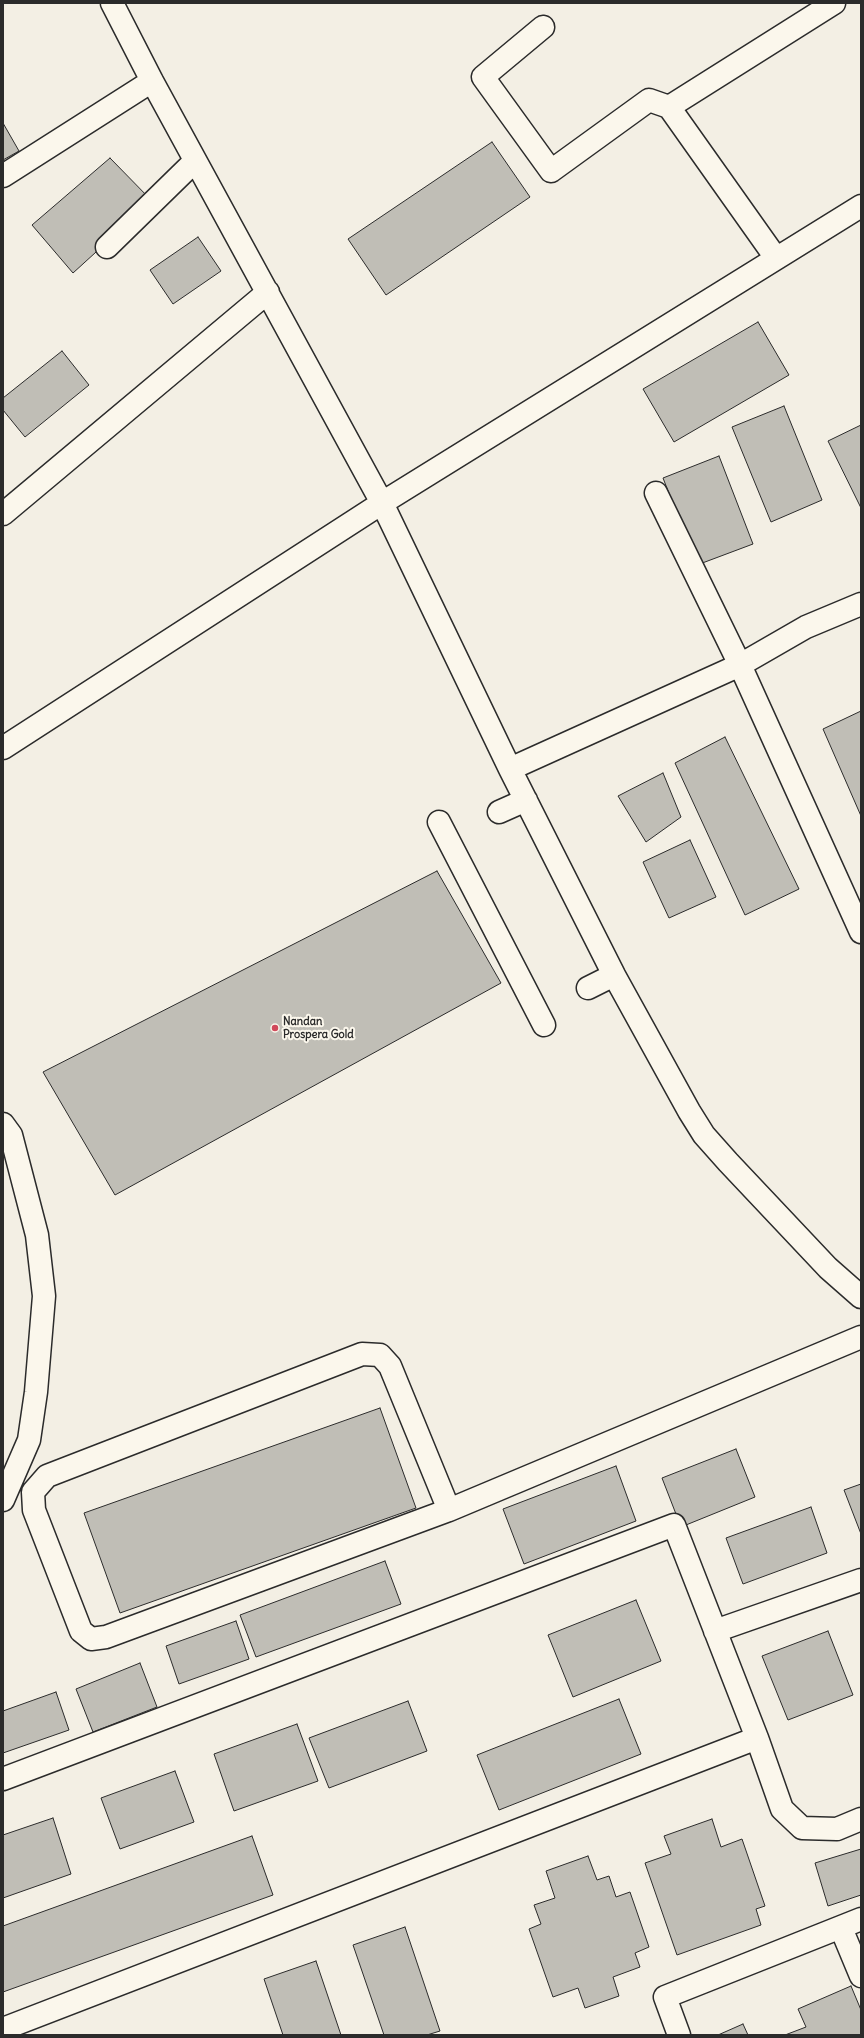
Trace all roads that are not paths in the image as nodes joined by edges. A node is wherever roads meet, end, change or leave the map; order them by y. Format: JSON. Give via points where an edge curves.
{"nodes":[{"id":1,"x":112,"y":3,"type":"edge"},
{"id":2,"x":834,"y":3,"type":"edge"},
{"id":3,"x":544,"y":27,"type":"dead end"},
{"id":4,"x":152,"y":81,"type":"junction"},
{"id":5,"x":669,"y":107,"type":"junction"},
{"id":6,"x":195,"y":161,"type":"junction"},
{"id":7,"x":3,"y":176,"type":"edge"},
{"id":8,"x":861,"y":206,"type":"edge"},
{"id":9,"x":107,"y":247,"type":"dead end"},
{"id":10,"x":776,"y":258,"type":"junction"},
{"id":11,"x":268,"y":292,"type":"junction"},
{"id":12,"x":656,"y":493,"type":"dead end"},
{"id":13,"x":382,"y":503,"type":"junction"},
{"id":14,"x":3,"y":514,"type":"edge"},
{"id":15,"x":861,"y":604,"type":"edge"},
{"id":16,"x":740,"y":666,"type":"junction"},
{"id":17,"x":3,"y":748,"type":"edge"},
{"id":18,"x":510,"y":769,"type":"junction"},
{"id":19,"x":526,"y":800,"type":"junction"},
{"id":20,"x":499,"y":812,"type":"dead end"},
{"id":21,"x":439,"y":822,"type":"dead end"},
{"id":22,"x":861,"y":932,"type":"edge"},
{"id":23,"x":614,"y":975,"type":"junction"},
{"id":24,"x":588,"y":988,"type":"dead end"},
{"id":25,"x":544,"y":1025,"type":"dead end"},
{"id":26,"x":3,"y":1124,"type":"edge"},
{"id":27,"x":861,"y":1297,"type":"edge"},
{"id":28,"x":861,"y":1337,"type":"edge"},
{"id":29,"x":3,"y":1500,"type":"edge"},
{"id":30,"x":449,"y":1510,"type":"junction"},
{"id":31,"x":861,"y":1580,"type":"edge"},
{"id":32,"x":715,"y":1631,"type":"junction"},
{"id":33,"x":757,"y":1738,"type":"junction"},
{"id":34,"x":3,"y":1779,"type":"edge"},
{"id":35,"x":861,"y":1819,"type":"edge"},
{"id":36,"x":861,"y":1919,"type":"edge"},
{"id":37,"x":841,"y":1928,"type":"junction"},
{"id":38,"x":861,"y":1976,"type":"edge"},
{"id":39,"x":3,"y":2029,"type":"edge"},
{"id":40,"x":679,"y":2035,"type":"edge"}],
"edges":[{"from":1,"to":4,"type":"street"},
{"from":2,"to":5,"type":"street"},
{"from":3,"to":5,"type":"street","via":[[483,77],[551,171],[649,100]]},
{"from":4,"to":6,"type":"street"},
{"from":4,"to":7,"type":"street"},
{"from":5,"to":10,"type":"street"},
{"from":6,"to":9,"type":"street"},
{"from":6,"to":11,"type":"street"},
{"from":8,"to":10,"type":"street"},
{"from":10,"to":13,"type":"street"},
{"from":11,"to":13,"type":"street"},
{"from":11,"to":14,"type":"street"},
{"from":12,"to":16,"type":"street"},
{"from":13,"to":17,"type":"street"},
{"from":13,"to":18,"type":"street"},
{"from":15,"to":16,"type":"street","via":[[806,627]]},
{"from":16,"to":18,"type":"street"},
{"from":16,"to":22,"type":"street"},
{"from":18,"to":19,"type":"street"},
{"from":19,"to":20,"type":"street"},
{"from":19,"to":23,"type":"street"},
{"from":21,"to":25,"type":"street"},
{"from":23,"to":24,"type":"street"},
{"from":23,"to":27,"type":"street","via":[[704,1135],[828,1268]]},
{"from":26,"to":29,"type":"street","via":[[11,1135],[37,1235],[44,1296],[29,1440]]},
{"from":28,"to":30,"type":"street"},
{"from":30,"to":30,"type":"street","via":[[106,1637],[91,1639],[81,1631],[34,1510],[34,1492],[47,1476],[362,1354],[380,1355],[390,1366]]},
{"from":31,"to":32,"type":"street"},
{"from":32,"to":33,"type":"street"},
{"from":32,"to":34,"type":"street","via":[[674,1525]]},
{"from":33,"to":35,"type":"street","via":[[782,1809],[802,1828],[837,1829]]},
{"from":33,"to":39,"type":"street"},
{"from":36,"to":37,"type":"street"},
{"from":37,"to":38,"type":"street"},
{"from":37,"to":40,"type":"street","via":[[665,1997]]}]}
